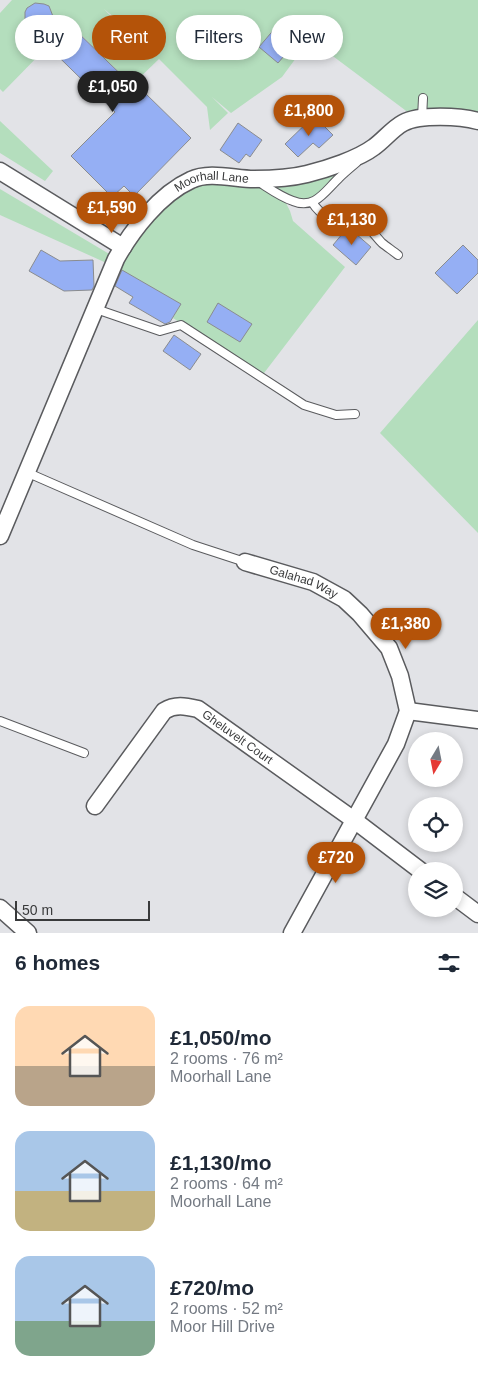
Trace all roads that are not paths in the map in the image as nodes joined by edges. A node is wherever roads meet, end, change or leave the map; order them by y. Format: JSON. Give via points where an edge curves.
{"nodes":[{"id":1,"x":423,"y":98,"type":"dead end"},
{"id":2,"x":422,"y":119,"type":"junction"},
{"id":3,"x":478,"y":121,"type":"edge"},
{"id":4,"x":373,"y":148,"type":"junction"},
{"id":5,"x":0,"y":171,"type":"edge"},
{"id":6,"x":254,"y":179,"type":"junction"},
{"id":7,"x":312,"y":202,"type":"junction"},
{"id":8,"x":122,"y":247,"type":"junction"},
{"id":9,"x":398,"y":255,"type":"dead end"},
{"id":10,"x":96,"y":309,"type":"junction"},
{"id":11,"x":355,"y":414,"type":"dead end"},
{"id":12,"x":26,"y":472,"type":"junction"},
{"id":13,"x":0,"y":536,"type":"edge"},
{"id":14,"x":245,"y":562,"type":"joint"},
{"id":15,"x":408,"y":711,"type":"junction"},
{"id":16,"x":478,"y":720,"type":"edge"},
{"id":17,"x":0,"y":721,"type":"edge"},
{"id":18,"x":84,"y":753,"type":"dead end"},
{"id":19,"x":95,"y":806,"type":"dead end"},
{"id":20,"x":354,"y":820,"type":"junction"},
{"id":21,"x":410,"y":862,"type":"edge"},
{"id":22,"x":463,"y":903,"type":"edge"},
{"id":23,"x":0,"y":908,"type":"edge"},
{"id":24,"x":478,"y":914,"type":"edge"},
{"id":25,"x":28,"y":933,"type":"edge"},
{"id":26,"x":292,"y":933,"type":"edge"}],
"edges":[{"from":1,"to":2,"type":"lane"},
{"from":2,"to":3,"type":"street","name":"Moorhall Lane"},
{"from":2,"to":4,"type":"street","name":"Moorhall Lane","via":[[402,123]]},
{"from":4,"to":6,"type":"street","name":"Moorhall Lane","via":[[333,167],[306,175]]},
{"from":4,"to":7,"type":"lane","via":[[322,197]]},
{"from":5,"to":8,"type":"street"},
{"from":6,"to":7,"type":"lane","via":[[295,202]]},
{"from":6,"to":8,"type":"street","name":"Moorhall Lane","via":[[203,176],[192,179],[162,200]]},
{"from":7,"to":9,"type":"lane","via":[[318,212],[328,218],[362,224]]},
{"from":8,"to":10,"type":"street","name":"Moorhall Lane"},
{"from":10,"to":11,"type":"lane","via":[[160,331],[181,325],[304,405],[336,415]]},
{"from":10,"to":12,"type":"street","name":"Moorhall Lane"},
{"from":12,"to":13,"type":"street","name":"Moorhall Lane"},
{"from":12,"to":14,"type":"lane","name":"Galahad Way","via":[[193,545]]},
{"from":14,"to":15,"type":"street","name":"Galahad Way","via":[[313,582],[344,599],[389,648]]},
{"from":15,"to":16,"type":"street"},
{"from":15,"to":20,"type":"street","via":[[396,744]]},
{"from":17,"to":18,"type":"lane"},
{"from":19,"to":20,"type":"street","name":"Gheluvelt Court","via":[[164,711],[183,706],[198,709]]},
{"from":20,"to":21,"type":"street","name":"Gheluvelt Court"},
{"from":20,"to":26,"type":"street"},
{"from":22,"to":24,"type":"street"},
{"from":23,"to":25,"type":"street"}]}
